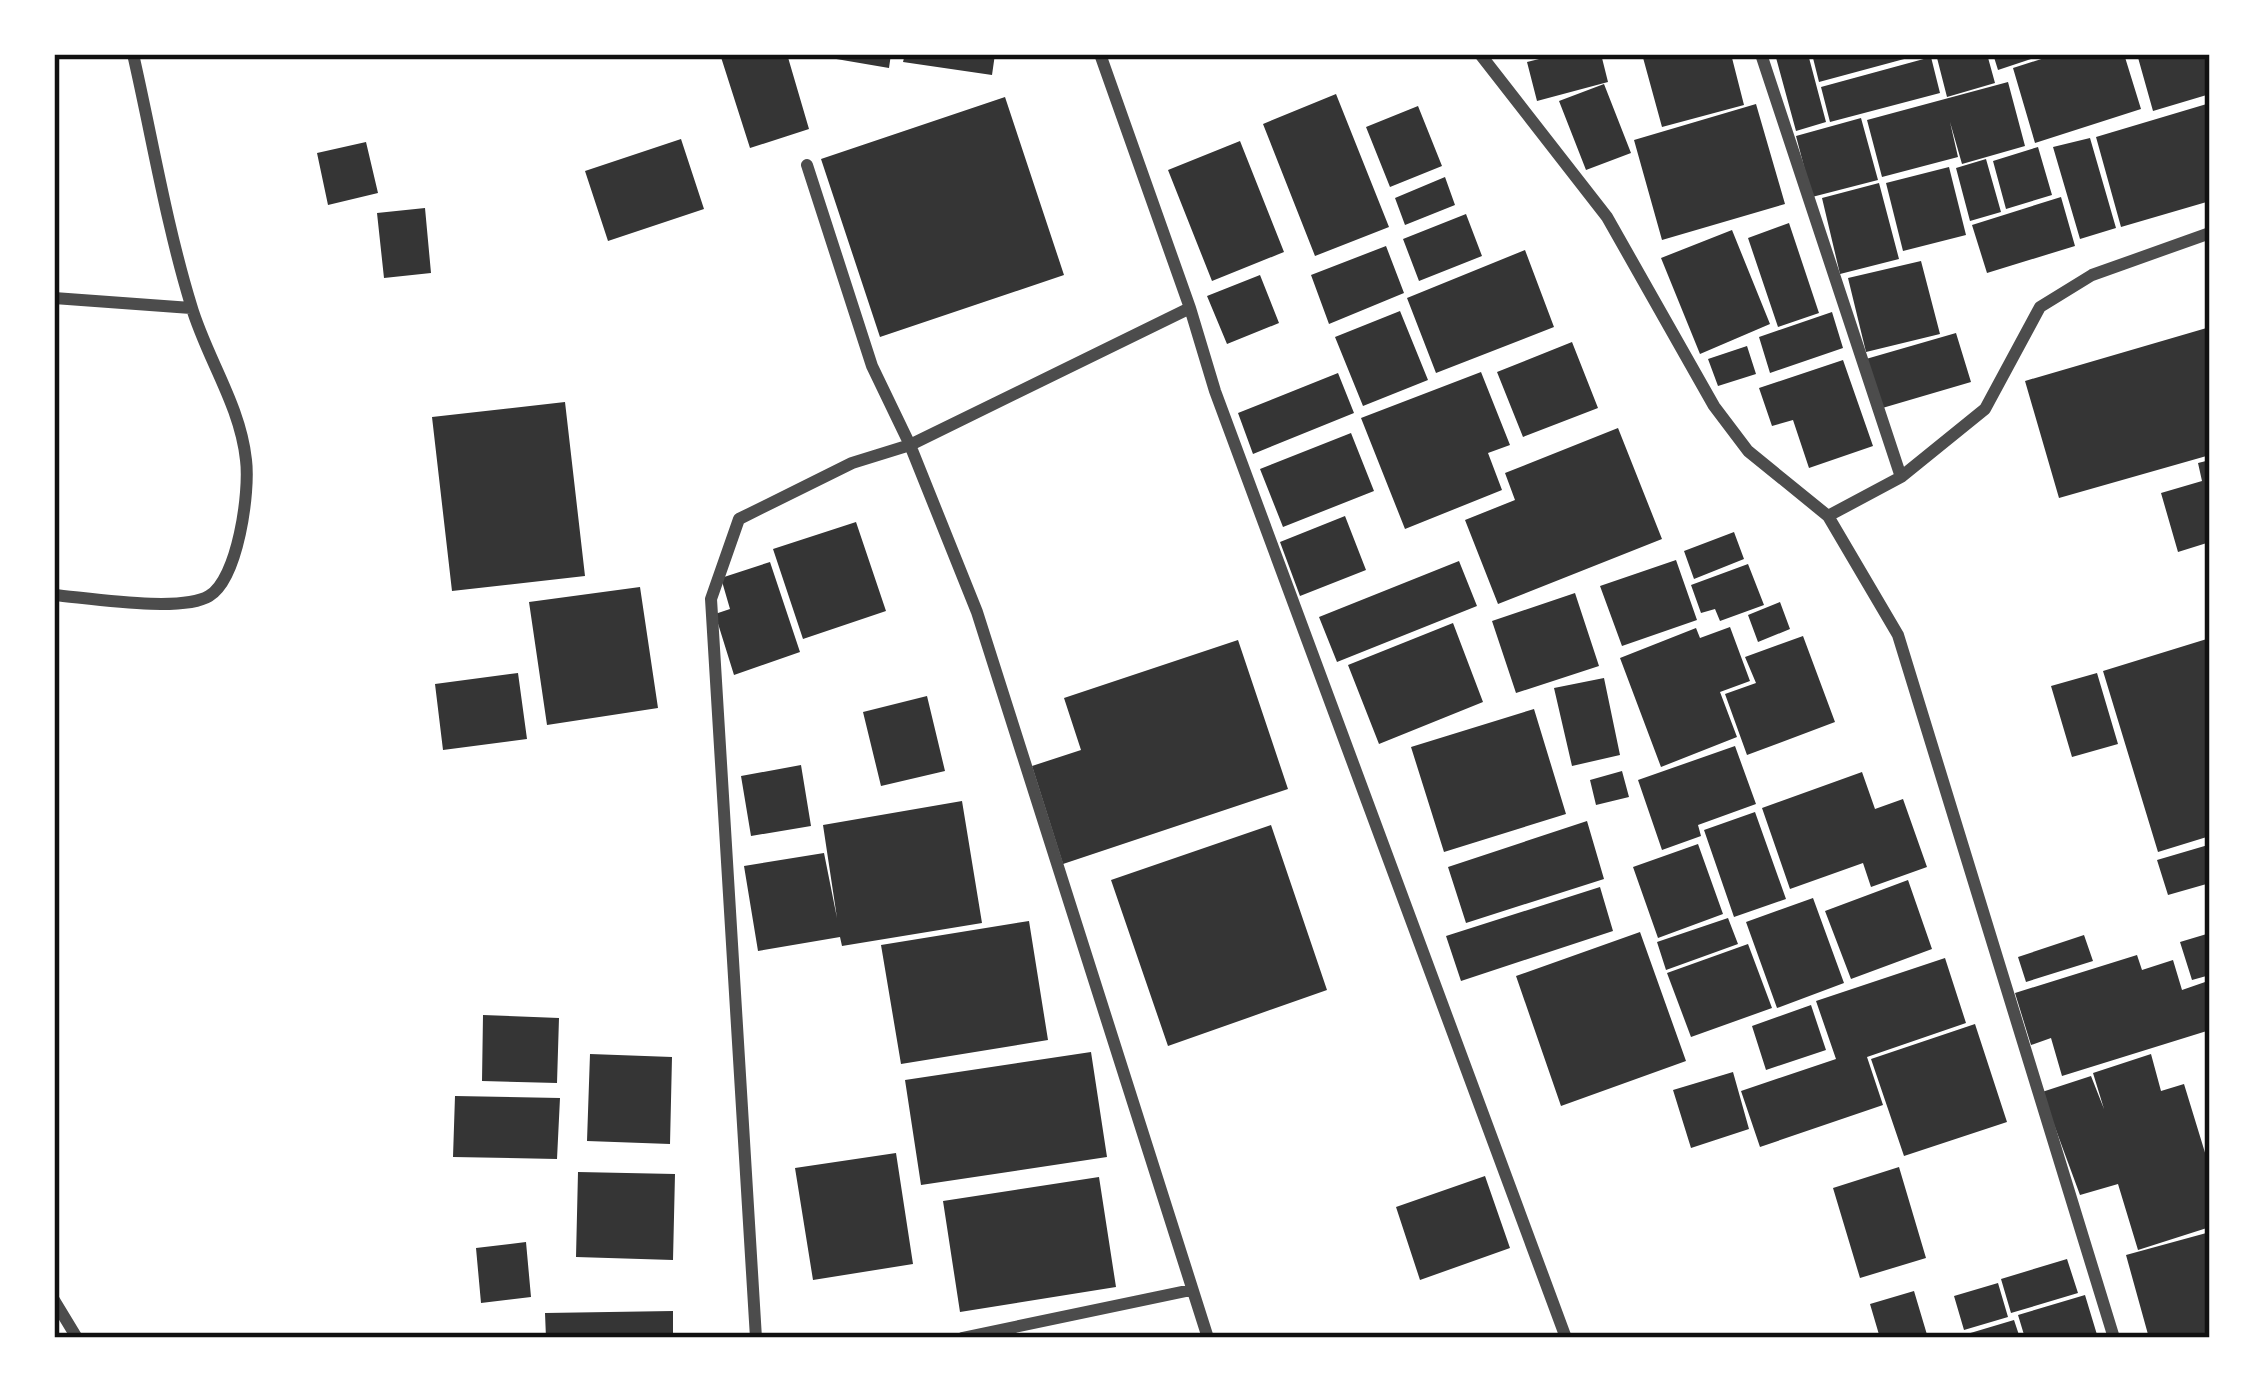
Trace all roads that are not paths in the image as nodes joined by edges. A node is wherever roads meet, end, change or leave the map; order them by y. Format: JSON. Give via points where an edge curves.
{"nodes":[{"id":1,"x":133,"y":54,"type":"edge"},
{"id":2,"x":1100,"y":54,"type":"edge"},
{"id":3,"x":1480,"y":54,"type":"edge"},
{"id":4,"x":1761,"y":54,"type":"edge"},
{"id":5,"x":807,"y":165,"type":"dead end"},
{"id":6,"x":2210,"y":233,"type":"edge"},
{"id":7,"x":54,"y":298,"type":"edge"},
{"id":8,"x":191,"y":308,"type":"junction"},
{"id":9,"x":1190,"y":308,"type":"junction"},
{"id":10,"x":910,"y":445,"type":"junction"},
{"id":11,"x":1901,"y":477,"type":"junction"},
{"id":12,"x":1828,"y":516,"type":"junction"},
{"id":13,"x":54,"y":596,"type":"edge"},
{"id":14,"x":1191,"y":1289,"type":"junction"},
{"id":15,"x":54,"y":1300,"type":"edge"},
{"id":16,"x":77,"y":1338,"type":"edge"},
{"id":17,"x":756,"y":1338,"type":"edge"},
{"id":18,"x":962,"y":1338,"type":"edge"},
{"id":19,"x":1208,"y":1338,"type":"edge"},
{"id":20,"x":1566,"y":1338,"type":"edge"},
{"id":21,"x":2114,"y":1338,"type":"edge"}],
"edges":[{"from":1,"to":8,"type":"street"},
{"from":2,"to":9,"type":"street"},
{"from":3,"to":12,"type":"street","via":[[1606,217],[1714,406],[1748,451]]},
{"from":4,"to":11,"type":"street"},
{"from":5,"to":10,"type":"street","via":[[872,366]]},
{"from":6,"to":11,"type":"street","via":[[2092,275],[2040,307],[1984,409]]},
{"from":7,"to":8,"type":"street"},
{"from":8,"to":13,"type":"street","via":[[224,380],[247,461],[229,578],[207,598],[172,603]]},
{"from":9,"to":10,"type":"street"},
{"from":9,"to":20,"type":"street"},
{"from":10,"to":14,"type":"street","via":[[976,612]]},
{"from":10,"to":17,"type":"street","via":[[852,463],[739,519],[711,598]]},
{"from":11,"to":12,"type":"street"},
{"from":12,"to":21,"type":"street","via":[[1898,635]]},
{"from":14,"to":18,"type":"street"},
{"from":14,"to":19,"type":"street"},
{"from":15,"to":16,"type":"street"}]}
